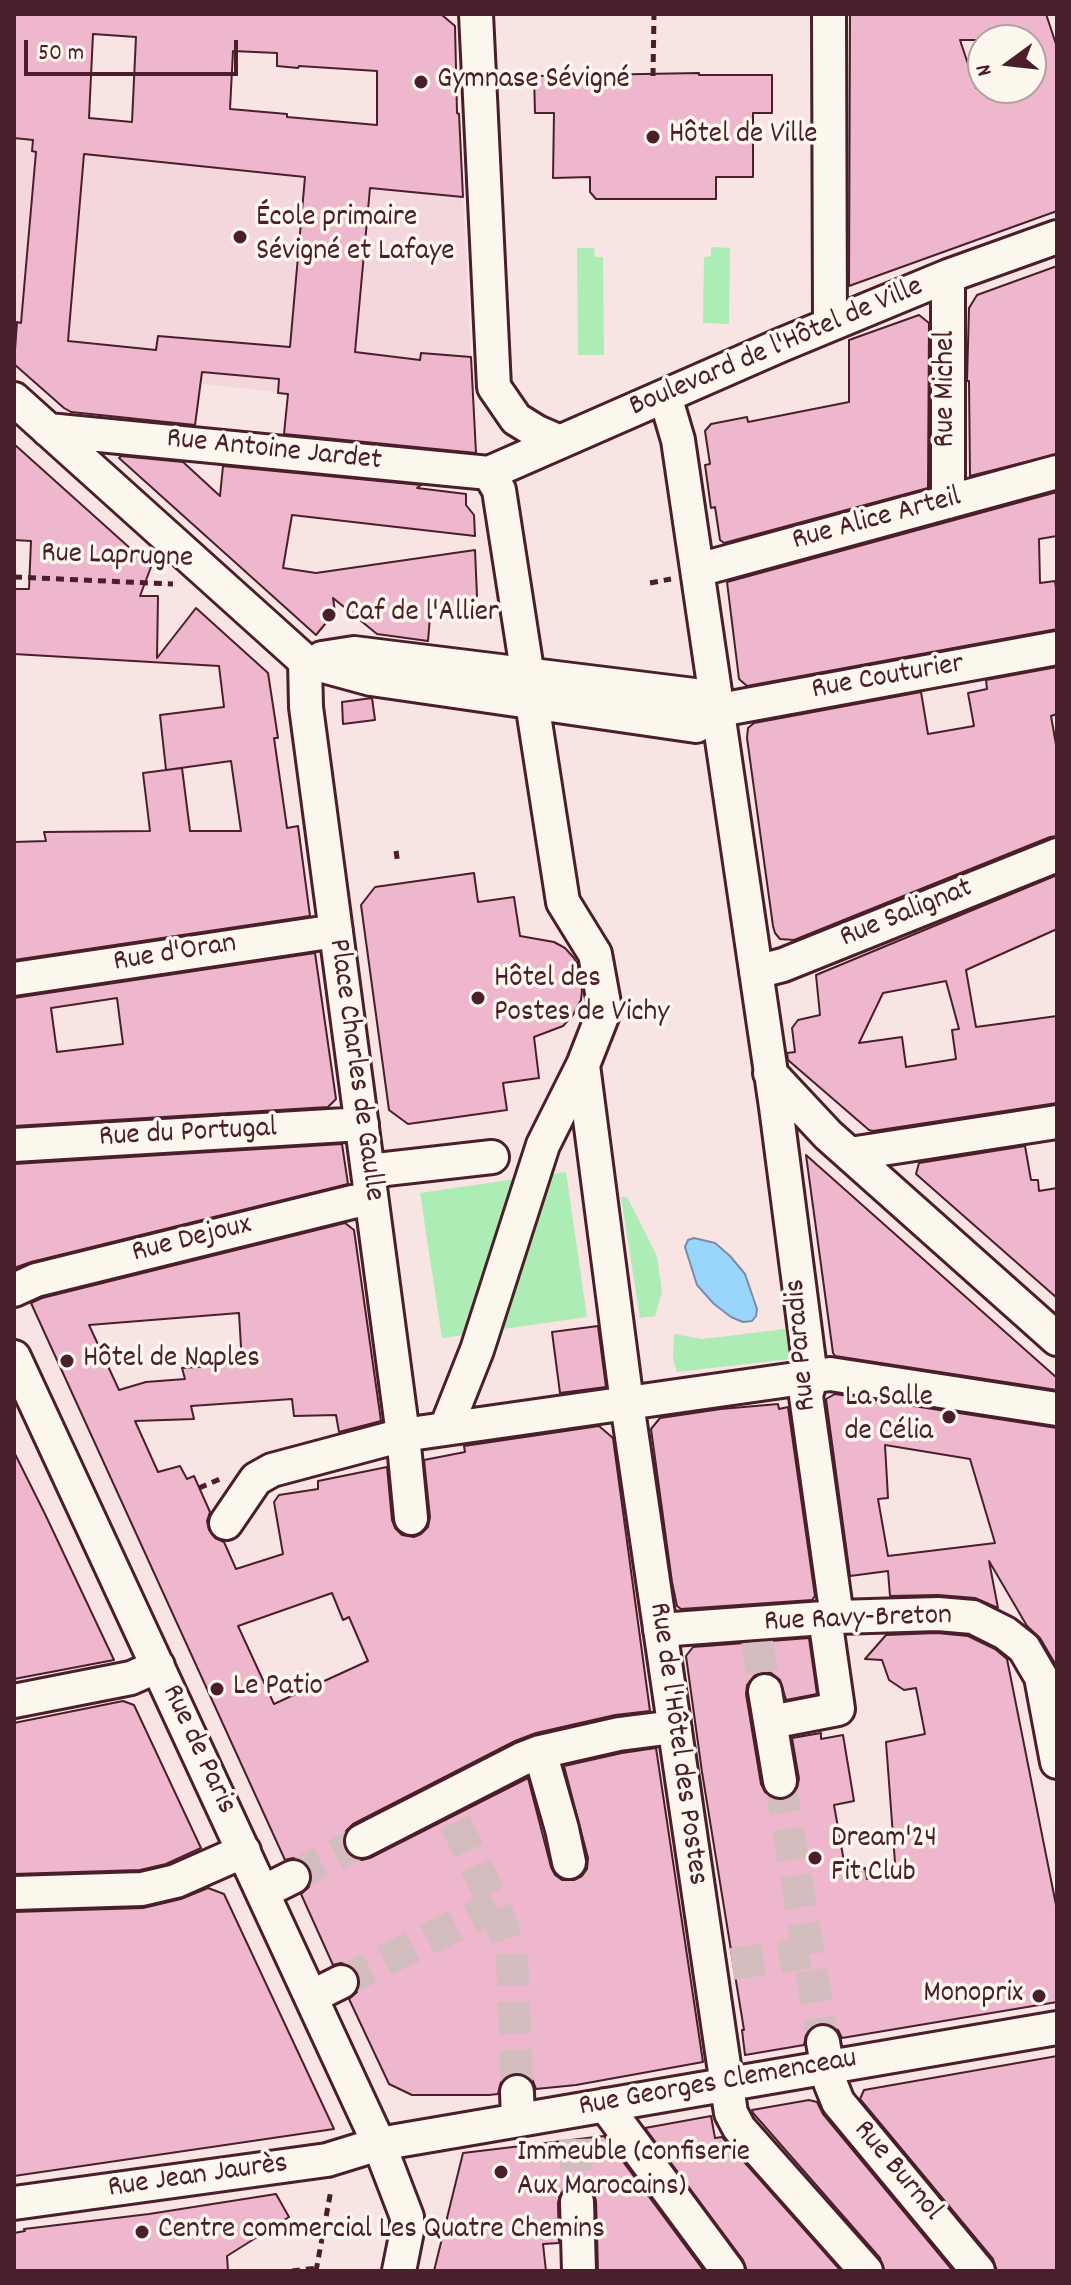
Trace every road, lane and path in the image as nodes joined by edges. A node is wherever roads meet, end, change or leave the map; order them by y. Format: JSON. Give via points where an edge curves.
{"nodes":[{"id":1,"x":476,"y":14,"type":"edge"},
{"id":2,"x":654,"y":14,"type":"edge"},
{"id":3,"x":829,"y":14,"type":"edge"},
{"id":4,"x":653,"y":76,"type":"dead end"},
{"id":5,"x":1057,"y":237,"type":"edge"},
{"id":6,"x":948,"y":276,"type":"junction"},
{"id":7,"x":830,"y":324,"type":"junction"},
{"id":8,"x":665,"y":396,"type":"junction"},
{"id":9,"x":14,"y":399,"type":"edge"},
{"id":10,"x":48,"y":430,"type":"junction"},
{"id":11,"x":560,"y":442,"type":"junction"},
{"id":12,"x":494,"y":471,"type":"junction"},
{"id":13,"x":1057,"y":472,"type":"edge"},
{"id":14,"x":948,"y":502,"type":"junction"},
{"id":15,"x":698,"y":570,"type":"junction"},
{"id":16,"x":14,"y":577,"type":"edge"},
{"id":17,"x":219,"y":583,"type":"junction"},
{"id":18,"x":1057,"y":648,"type":"edge"},
{"id":19,"x":305,"y":661,"type":"junction"},
{"id":20,"x":530,"y":688,"type":"junction"},
{"id":21,"x":719,"y":711,"type":"junction"},
{"id":22,"x":396,"y":851,"type":"dead end"},
{"id":23,"x":1057,"y":855,"type":"edge"},
{"id":24,"x":398,"y":864,"type":"dead end"},
{"id":25,"x":336,"y":931,"type":"junction"},
{"id":26,"x":756,"y":972,"type":"junction"},
{"id":27,"x":14,"y":979,"type":"edge"},
{"id":28,"x":583,"y":1065,"type":"junction"},
{"id":29,"x":770,"y":1073,"type":"junction"},
{"id":30,"x":1057,"y":1122,"type":"edge"},
{"id":31,"x":362,"y":1124,"type":"junction"},
{"id":32,"x":14,"y":1145,"type":"edge"},
{"id":33,"x":850,"y":1154,"type":"junction"},
{"id":34,"x":492,"y":1157,"type":"dead end"},
{"id":35,"x":370,"y":1185,"type":"junction"},
{"id":36,"x":14,"y":1290,"type":"edge"},
{"id":37,"x":1057,"y":1339,"type":"edge"},
{"id":38,"x":14,"y":1357,"type":"edge"},
{"id":39,"x":811,"y":1377,"type":"junction"},
{"id":40,"x":627,"y":1403,"type":"junction"},
{"id":41,"x":1057,"y":1409,"type":"edge"},
{"id":42,"x":446,"y":1428,"type":"junction"},
{"id":43,"x":403,"y":1435,"type":"junction"},
{"id":44,"x":411,"y":1518,"type":"dead end"},
{"id":45,"x":226,"y":1523,"type":"dead end"},
{"id":46,"x":831,"y":1618,"type":"junction"},
{"id":47,"x":660,"y":1630,"type":"junction"},
{"id":48,"x":158,"y":1666,"type":"junction"},
{"id":49,"x":765,"y":1691,"type":"tunnel mouth"},
{"id":50,"x":14,"y":1701,"type":"edge"},
{"id":51,"x":771,"y":1722,"type":"junction"},
{"id":52,"x":674,"y":1727,"type":"junction"},
{"id":53,"x":540,"y":1752,"type":"junction"},
{"id":54,"x":1057,"y":1762,"type":"edge"},
{"id":55,"x":780,"y":1781,"type":"tunnel mouth"},
{"id":56,"x":362,"y":1841,"type":"tunnel mouth"},
{"id":57,"x":244,"y":1851,"type":"junction"},
{"id":58,"x":569,"y":1862,"type":"dead end"},
{"id":59,"x":293,"y":1877,"type":"tunnel mouth"},
{"id":60,"x":263,"y":1892,"type":"junction"},
{"id":61,"x":14,"y":1893,"type":"edge"},
{"id":62,"x":341,"y":1982,"type":"tunnel mouth"},
{"id":63,"x":311,"y":1997,"type":"junction"},
{"id":64,"x":1057,"y":2028,"type":"edge"},
{"id":65,"x":825,"y":2054,"type":"junction"},
{"id":66,"x":726,"y":2085,"type":"junction"},
{"id":67,"x":605,"y":2105,"type":"junction"},
{"id":68,"x":379,"y":2144,"type":"junction"},
{"id":69,"x":332,"y":2185,"type":"dead end"},
{"id":70,"x":577,"y":2202,"type":"tunnel mouth"},
{"id":71,"x":14,"y":2203,"type":"edge"},
{"id":72,"x":316,"y":2270,"type":"edge"},
{"id":73,"x":292,"y":2271,"type":"edge"},
{"id":74,"x":399,"y":2271,"type":"edge"},
{"id":75,"x":579,"y":2271,"type":"edge"},
{"id":76,"x":728,"y":2271,"type":"edge"},
{"id":77,"x":866,"y":2271,"type":"edge"},
{"id":78,"x":978,"y":2271,"type":"edge"}],
"edges":[{"from":1,"to":11,"type":"street","via":[[494,387],[516,419]]},
{"from":2,"to":4,"type":"path"},
{"from":3,"to":7,"type":"street"},
{"from":5,"to":6,"type":"street","name":"Boulevard de l'Hôtel de Ville"},
{"from":6,"to":7,"type":"street","name":"Boulevard de l'Hôtel de Ville"},
{"from":6,"to":14,"type":"street","name":"Rue Michel"},
{"from":7,"to":8,"type":"street","name":"Boulevard de l'Hôtel de Ville"},
{"from":8,"to":11,"type":"street","name":"Boulevard de l'Hôtel de Ville"},
{"from":8,"to":15,"type":"street","via":[[678,440]]},
{"from":9,"to":10,"type":"street"},
{"from":10,"to":12,"type":"street","name":"Rue Antoine Jardet"},
{"from":10,"to":17,"type":"street"},
{"from":11,"to":12,"type":"street","name":"Boulevard de l'Hôtel de Ville"},
{"from":12,"to":20,"type":"street"},
{"from":13,"to":14,"type":"street","name":"Rue Alice Arteil"},
{"from":14,"to":15,"type":"street","name":"Rue Alice Arteil"},
{"from":15,"to":21,"type":"street"},
{"from":16,"to":17,"type":"path","name":"Rue Laprugne"},
{"from":17,"to":19,"type":"street"},
{"from":18,"to":21,"type":"street","name":"Rue Couturier"},
{"from":19,"to":20,"type":"street","via":[[354,653]]},
{"from":19,"to":25,"type":"street","name":"Place Charles de Gaulle","via":[[306,707]]},
{"from":20,"to":21,"type":"street","via":[[694,695]]},
{"from":20,"to":28,"type":"street","via":[[563,902],[595,954],[605,1009]]},
{"from":21,"to":26,"type":"street"},
{"from":22,"to":24,"type":"path"},
{"from":23,"to":26,"type":"street","name":"Rue Salignat"},
{"from":25,"to":27,"type":"street","name":"Rue d'Oran"},
{"from":25,"to":31,"type":"street","name":"Place Charles de Gaulle"},
{"from":26,"to":29,"type":"street"},
{"from":28,"to":40,"type":"street"},
{"from":28,"to":42,"type":"street","via":[[543,1145],[477,1350]]},
{"from":29,"to":33,"type":"street"},
{"from":29,"to":39,"type":"street","name":"Rue Paradis"},
{"from":30,"to":33,"type":"street"},
{"from":31,"to":32,"type":"street","name":"Rue du Portugal"},
{"from":31,"to":35,"type":"street","name":"Place Charles de Gaulle"},
{"from":33,"to":37,"type":"street"},
{"from":34,"to":35,"type":"street","name":"Rue Dejoux"},
{"from":35,"to":36,"type":"street","name":"Rue Dejoux","via":[[352,1202],[36,1280]]},
{"from":35,"to":43,"type":"street","name":"Place Charles de Gaulle"},
{"from":38,"to":48,"type":"street","name":"Rue de Paris"},
{"from":39,"to":40,"type":"street"},
{"from":39,"to":41,"type":"street","via":[[830,1374]]},
{"from":39,"to":46,"type":"street","name":"Rue Paradis","via":[[806,1396]]},
{"from":40,"to":42,"type":"street"},
{"from":40,"to":47,"type":"street","name":"Rue de l'Hôtel des Postes"},
{"from":42,"to":43,"type":"street"},
{"from":43,"to":44,"type":"street","name":"Place Charles de Gaulle"},
{"from":43,"to":45,"type":"street","via":[[272,1470],[256,1479]]},
{"from":46,"to":47,"type":"street","name":"Rue Ravy-Breton","via":[[756,1633]]},
{"from":46,"to":51,"type":"street","name":"Rue Paradis","via":[[838,1709]]},
{"from":46,"to":54,"type":"street","name":"Rue Ravy-Breton","via":[[973,1617],[1005,1633],[1024,1648],[1041,1677]]},
{"from":47,"to":52,"type":"street","name":"Rue de l'Hôtel des Postes"},
{"from":48,"to":50,"type":"street","via":[[131,1678]]},
{"from":48,"to":57,"type":"street","name":"Rue de Paris"},
{"from":49,"to":51,"type":"street"},
{"from":51,"to":55,"type":"street"},
{"from":52,"to":53,"type":"street"},
{"from":52,"to":66,"type":"street","name":"Rue de l'Hôtel des Postes","via":[[720,1966]]},
{"from":53,"to":56,"type":"street","via":[[450,1810]]},
{"from":53,"to":58,"type":"street"},
{"from":57,"to":60,"type":"street","name":"Rue de Paris"},
{"from":57,"to":61,"type":"street","via":[[176,1881],[142,1889]]},
{"from":59,"to":60,"type":"street"},
{"from":60,"to":63,"type":"street","name":"Rue de Paris"},
{"from":62,"to":63,"type":"street"},
{"from":63,"to":68,"type":"street","name":"Rue de Paris"},
{"from":64,"to":65,"type":"street","name":"Rue Georges Clemenceau"},
{"from":65,"to":66,"type":"street","name":"Rue Georges Clemenceau"},
{"from":65,"to":78,"type":"street","name":"Rue Burnol","via":[[838,2102]]},
{"from":66,"to":67,"type":"street","name":"Rue Georges Clemenceau"},
{"from":66,"to":77,"type":"street","name":"Rue de l'Hôtel des Postes","via":[[739,2128]]},
{"from":67,"to":68,"type":"street","name":"Rue Georges Clemenceau","via":[[574,2125],[518,2106]]},
{"from":67,"to":76,"type":"street"},
{"from":68,"to":71,"type":"street","name":"Rue Jean Jaurès","via":[[327,2160]]},
{"from":68,"to":74,"type":"street","name":"Rue de Paris","via":[[407,2217]]},
{"from":69,"to":72,"type":"path"},
{"from":70,"to":75,"type":"street"},
{"from":72,"to":73,"type":"path"}]}
